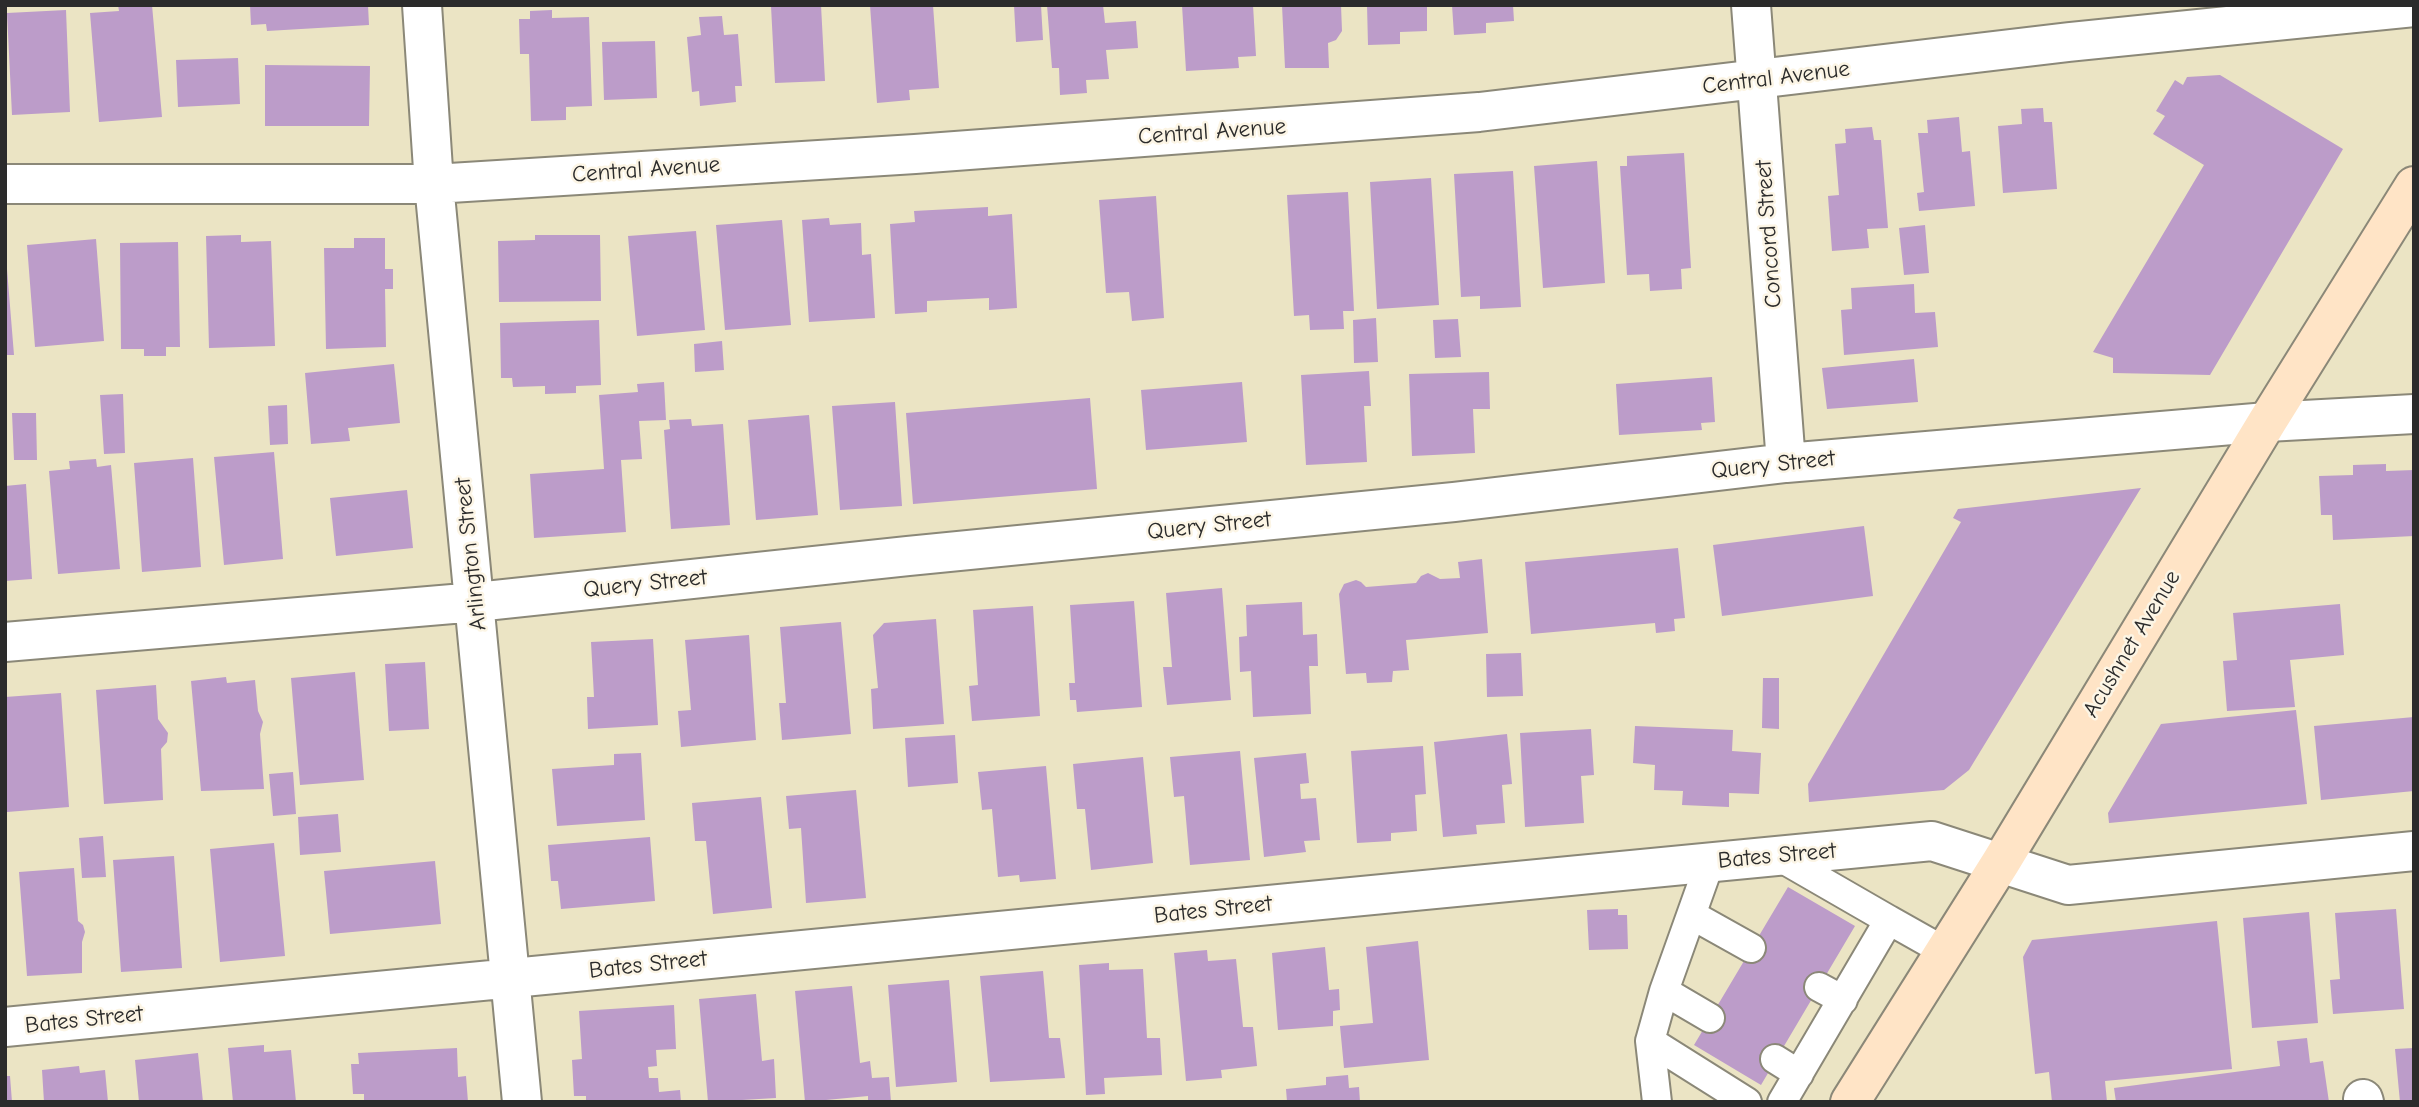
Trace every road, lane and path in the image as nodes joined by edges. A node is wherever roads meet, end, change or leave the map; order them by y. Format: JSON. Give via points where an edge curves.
{"nodes":[{"id":1,"x":422,"y":5,"type":"edge"},
{"id":2,"x":1751,"y":5,"type":"edge"},
{"id":3,"x":2414,"y":7,"type":"edge"},
{"id":4,"x":2255,"y":14,"type":"edge"},
{"id":5,"x":1758,"y":80,"type":"junction"},
{"id":6,"x":5,"y":184,"type":"edge"},
{"id":7,"x":434,"y":184,"type":"junction"},
{"id":8,"x":2414,"y":186,"type":"edge"},
{"id":9,"x":2414,"y":414,"type":"edge"},
{"id":10,"x":2267,"y":422,"type":"junction"},
{"id":11,"x":1786,"y":463,"type":"junction"},
{"id":12,"x":476,"y":602,"type":"junction"},
{"id":13,"x":5,"y":642,"type":"edge"},
{"id":14,"x":2414,"y":851,"type":"edge"},
{"id":15,"x":1778,"y":856,"type":"junction"},
{"id":16,"x":1710,"y":862,"type":"junction"},
{"id":17,"x":2001,"y":862,"type":"junction"},
{"id":18,"x":1692,"y":915,"type":"junction"},
{"id":19,"x":1889,"y":920,"type":"junction"},
{"id":20,"x":1751,"y":948,"type":"dead end"},
{"id":21,"x":1944,"y":951,"type":"junction"},
{"id":22,"x":511,"y":978,"type":"junction"},
{"id":23,"x":1664,"y":991,"type":"junction"},
{"id":24,"x":1710,"y":1018,"type":"dead end"},
{"id":25,"x":5,"y":1027,"type":"edge"},
{"id":26,"x":1650,"y":1041,"type":"junction"},
{"id":27,"x":522,"y":1102,"type":"edge"},
{"id":28,"x":1657,"y":1102,"type":"edge"},
{"id":29,"x":1747,"y":1102,"type":"edge"},
{"id":30,"x":1782,"y":1102,"type":"edge"},
{"id":31,"x":1850,"y":1102,"type":"edge"}],
"edges":[{"from":1,"to":7,"type":"street","name":"Arlington Street"},
{"from":2,"to":5,"type":"street","name":"Concord Street"},
{"from":3,"to":4,"type":"street","name":"Central Avenue"},
{"from":4,"to":5,"type":"street","name":"Central Avenue"},
{"from":5,"to":7,"type":"street","name":"Central Avenue","via":[[1479,112]]},
{"from":5,"to":11,"type":"street","name":"Concord Street"},
{"from":6,"to":7,"type":"street","name":"Central Avenue"},
{"from":7,"to":12,"type":"street","name":"Arlington Street"},
{"from":8,"to":10,"type":"main road","name":"Acushnet Avenue"},
{"from":9,"to":10,"type":"street","name":"Query Street"},
{"from":10,"to":11,"type":"street","name":"Query Street"},
{"from":10,"to":17,"type":"main road","name":"Acushnet Avenue"},
{"from":11,"to":12,"type":"street","name":"Query Street","via":[[1454,502]]},
{"from":12,"to":13,"type":"street","name":"Query Street"},
{"from":12,"to":22,"type":"street","name":"Arlington Street"},
{"from":14,"to":17,"type":"street","name":"Bates Street","via":[[2068,885]]},
{"from":15,"to":16,"type":"street","name":"Bates Street"},
{"from":15,"to":17,"type":"street","name":"Bates Street","via":[[1932,841]]},
{"from":15,"to":19,"type":"lane"},
{"from":16,"to":18,"type":"lane"},
{"from":16,"to":22,"type":"street","name":"Bates Street"},
{"from":17,"to":21,"type":"main road","name":"Acushnet Avenue"},
{"from":18,"to":20,"type":"lane"},
{"from":18,"to":23,"type":"lane"},
{"from":19,"to":21,"type":"lane"},
{"from":19,"to":30,"type":"lane","via":[[1831,994],[1787,1067]]},
{"from":21,"to":31,"type":"main road","name":"Acushnet Avenue"},
{"from":22,"to":25,"type":"street","name":"Bates Street"},
{"from":22,"to":27,"type":"street","name":"Arlington Street"},
{"from":23,"to":24,"type":"lane"},
{"from":23,"to":26,"type":"lane"},
{"from":26,"to":28,"type":"lane"},
{"from":26,"to":29,"type":"lane"}]}
